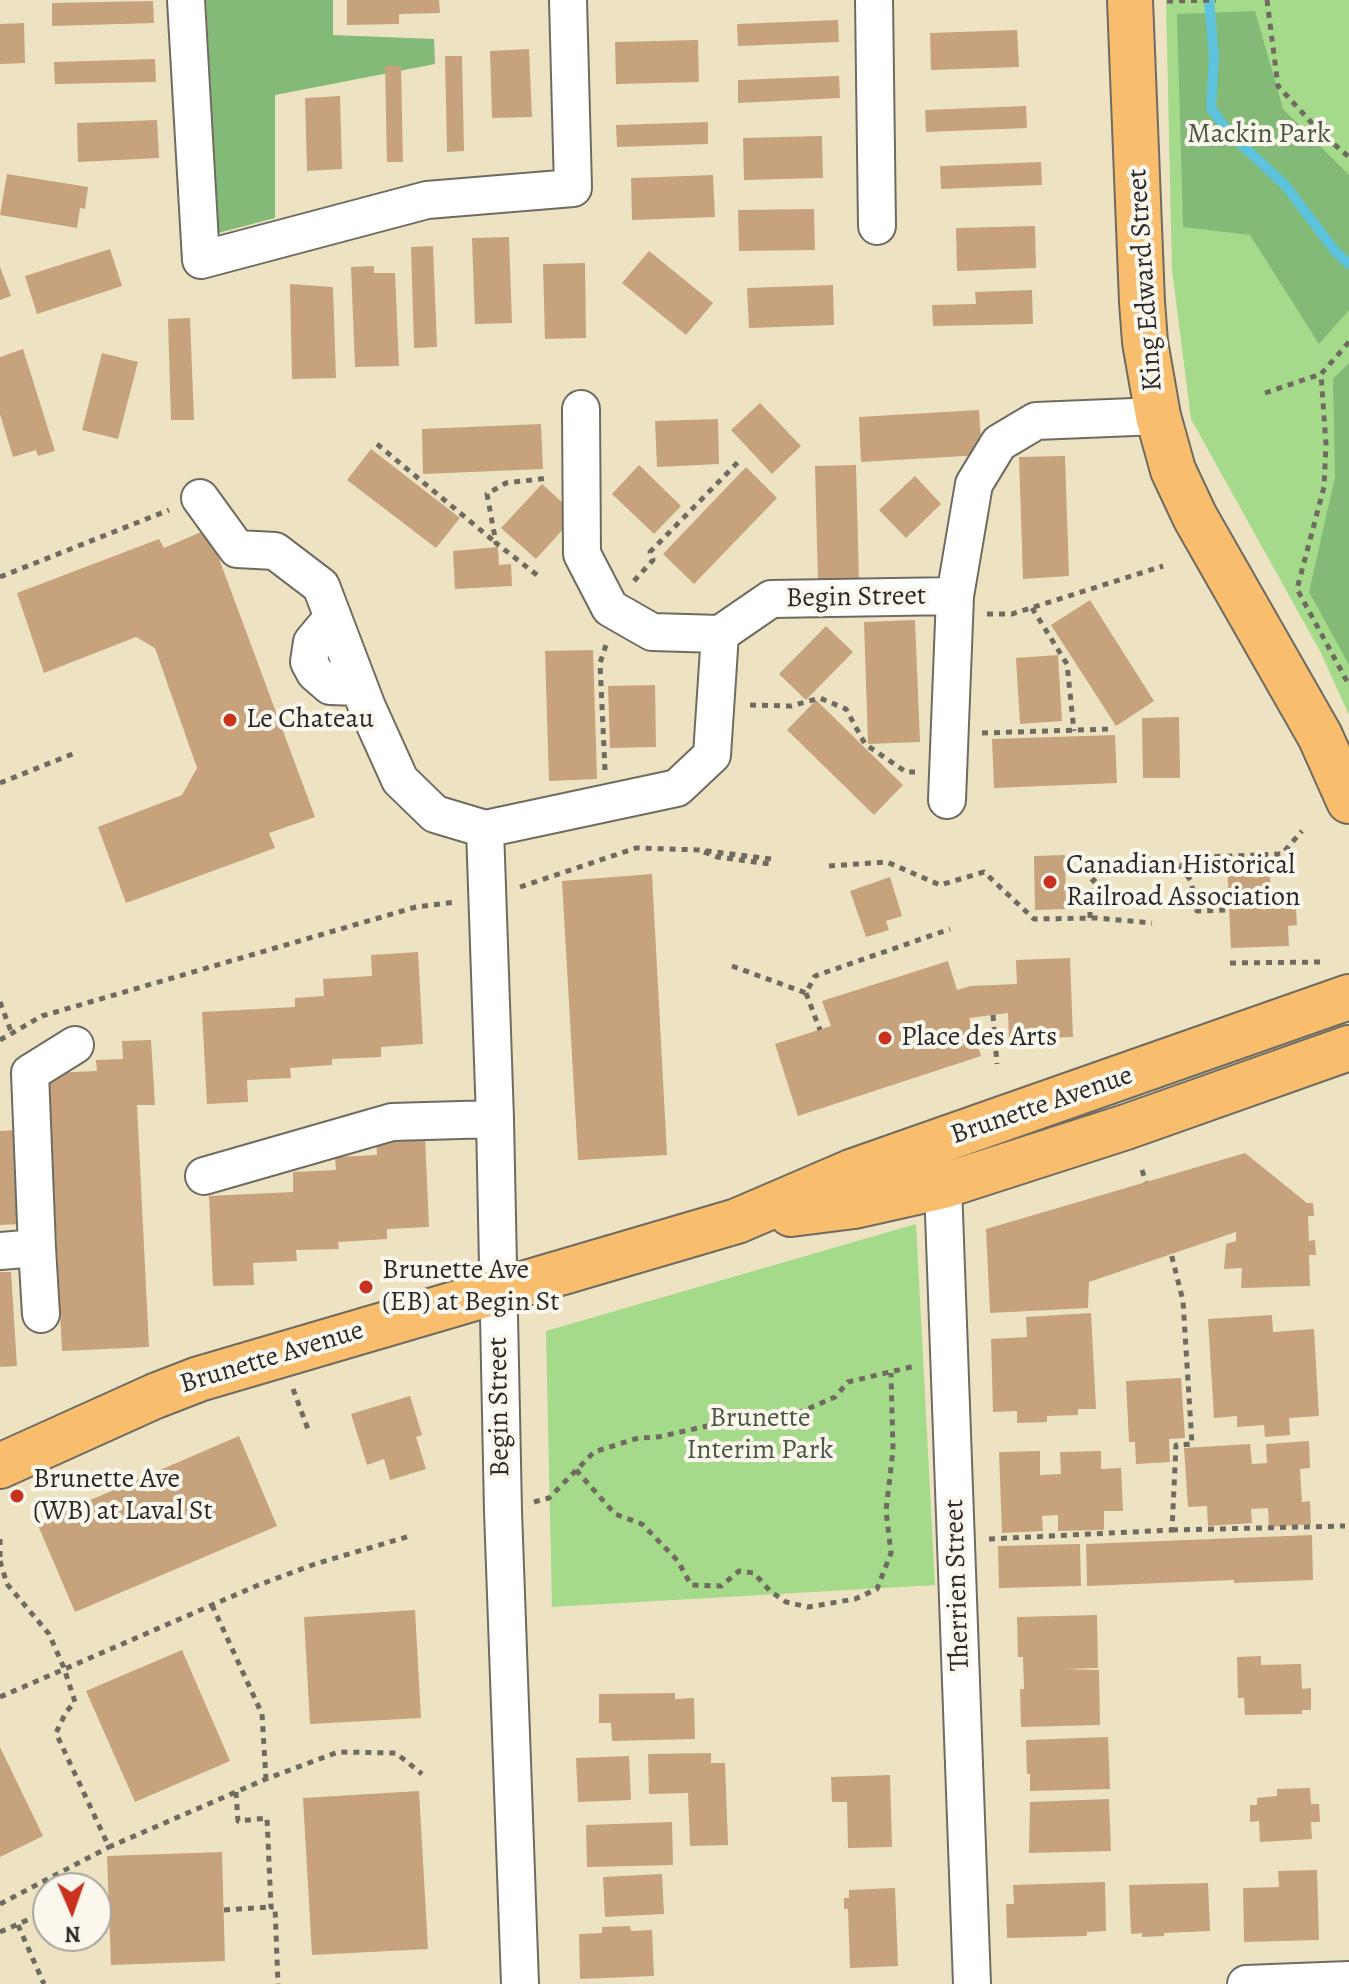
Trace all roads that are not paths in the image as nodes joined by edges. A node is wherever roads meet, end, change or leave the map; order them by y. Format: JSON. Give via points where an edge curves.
{"nodes":[{"id":1,"x":186,"y":0,"type":"edge"},
{"id":2,"x":568,"y":0,"type":"edge"},
{"id":3,"x":874,"y":0,"type":"edge"},
{"id":4,"x":1130,"y":0,"type":"edge"},
{"id":5,"x":877,"y":226,"type":"dead end"},
{"id":6,"x":581,"y":409,"type":"dead end"},
{"id":7,"x":1158,"y":416,"type":"junction"},
{"id":8,"x":200,"y":498,"type":"road end"},
{"id":9,"x":954,"y":605,"type":"junction"},
{"id":10,"x":720,"y":634,"type":"junction"},
{"id":11,"x":947,"y":787,"type":"road end"},
{"id":12,"x":1349,"y":801,"type":"edge"},
{"id":13,"x":485,"y":829,"type":"junction"},
{"id":14,"x":1349,"y":997,"type":"edge"},
{"id":15,"x":75,"y":1045,"type":"dead end"},
{"id":16,"x":1349,"y":1048,"type":"edge"},
{"id":17,"x":495,"y":1119,"type":"junction"},
{"id":18,"x":204,"y":1176,"type":"dead end"},
{"id":19,"x":943,"y":1186,"type":"junction"},
{"id":20,"x":737,"y":1221,"type":"junction"},
{"id":21,"x":37,"y":1248,"type":"junction"},
{"id":22,"x":0,"y":1251,"type":"edge"},
{"id":23,"x":498,"y":1291,"type":"junction"},
{"id":24,"x":41,"y":1314,"type":"dead end"},
{"id":25,"x":0,"y":1466,"type":"edge"},
{"id":26,"x":1349,"y":1980,"type":"edge"},
{"id":27,"x":520,"y":1984,"type":"edge"},
{"id":28,"x":972,"y":1984,"type":"edge"},
{"id":29,"x":1246,"y":1984,"type":"edge"}],
"edges":[{"from":1,"to":2,"type":"street","via":[[201,260],[427,200],[573,188]]},
{"from":3,"to":5,"type":"street"},
{"from":4,"to":7,"type":"main road","name":"King Edward Street","via":[[1142,302]]},
{"from":6,"to":10,"type":"street","via":[[582,554],[614,610],[652,632]]},
{"from":7,"to":9,"type":"street","name":"Begin Street","via":[[1036,421],[999,443],[974,484]]},
{"from":7,"to":12,"type":"main road","name":"King Edward Street","via":[[1173,470],[1195,517],[1305,708]]},
{"from":8,"to":13,"type":"street","via":[[237,549],[275,551],[321,586],[400,780],[435,814]]},
{"from":9,"to":10,"type":"street","name":"Begin Street","via":[[771,599]]},
{"from":9,"to":11,"type":"street","name":"Begin Street"},
{"from":10,"to":13,"type":"street","via":[[712,755],[677,788]]},
{"from":13,"to":17,"type":"street","name":"Begin Street"},
{"from":14,"to":20,"type":"main road","name":"Brunette Avenue","via":[[851,1172]]},
{"from":15,"to":21,"type":"street","via":[[30,1073]]},
{"from":16,"to":19,"type":"main road","name":"Brunette Avenue"},
{"from":17,"to":18,"type":"street","via":[[392,1122]]},
{"from":17,"to":23,"type":"street","name":"Begin Street"},
{"from":19,"to":20,"type":"main road","name":"Brunette Avenue","via":[[854,1206]]},
{"from":19,"to":28,"type":"street","name":"Therrien Street"},
{"from":20,"to":23,"type":"main road","name":"Brunette Avenue"},
{"from":21,"to":22,"type":"street"},
{"from":21,"to":24,"type":"street"},
{"from":23,"to":25,"type":"main road","name":"Brunette Avenue","via":[[199,1379]]},
{"from":23,"to":27,"type":"street","name":"Begin Street"},
{"from":26,"to":29,"type":"street"}]}
